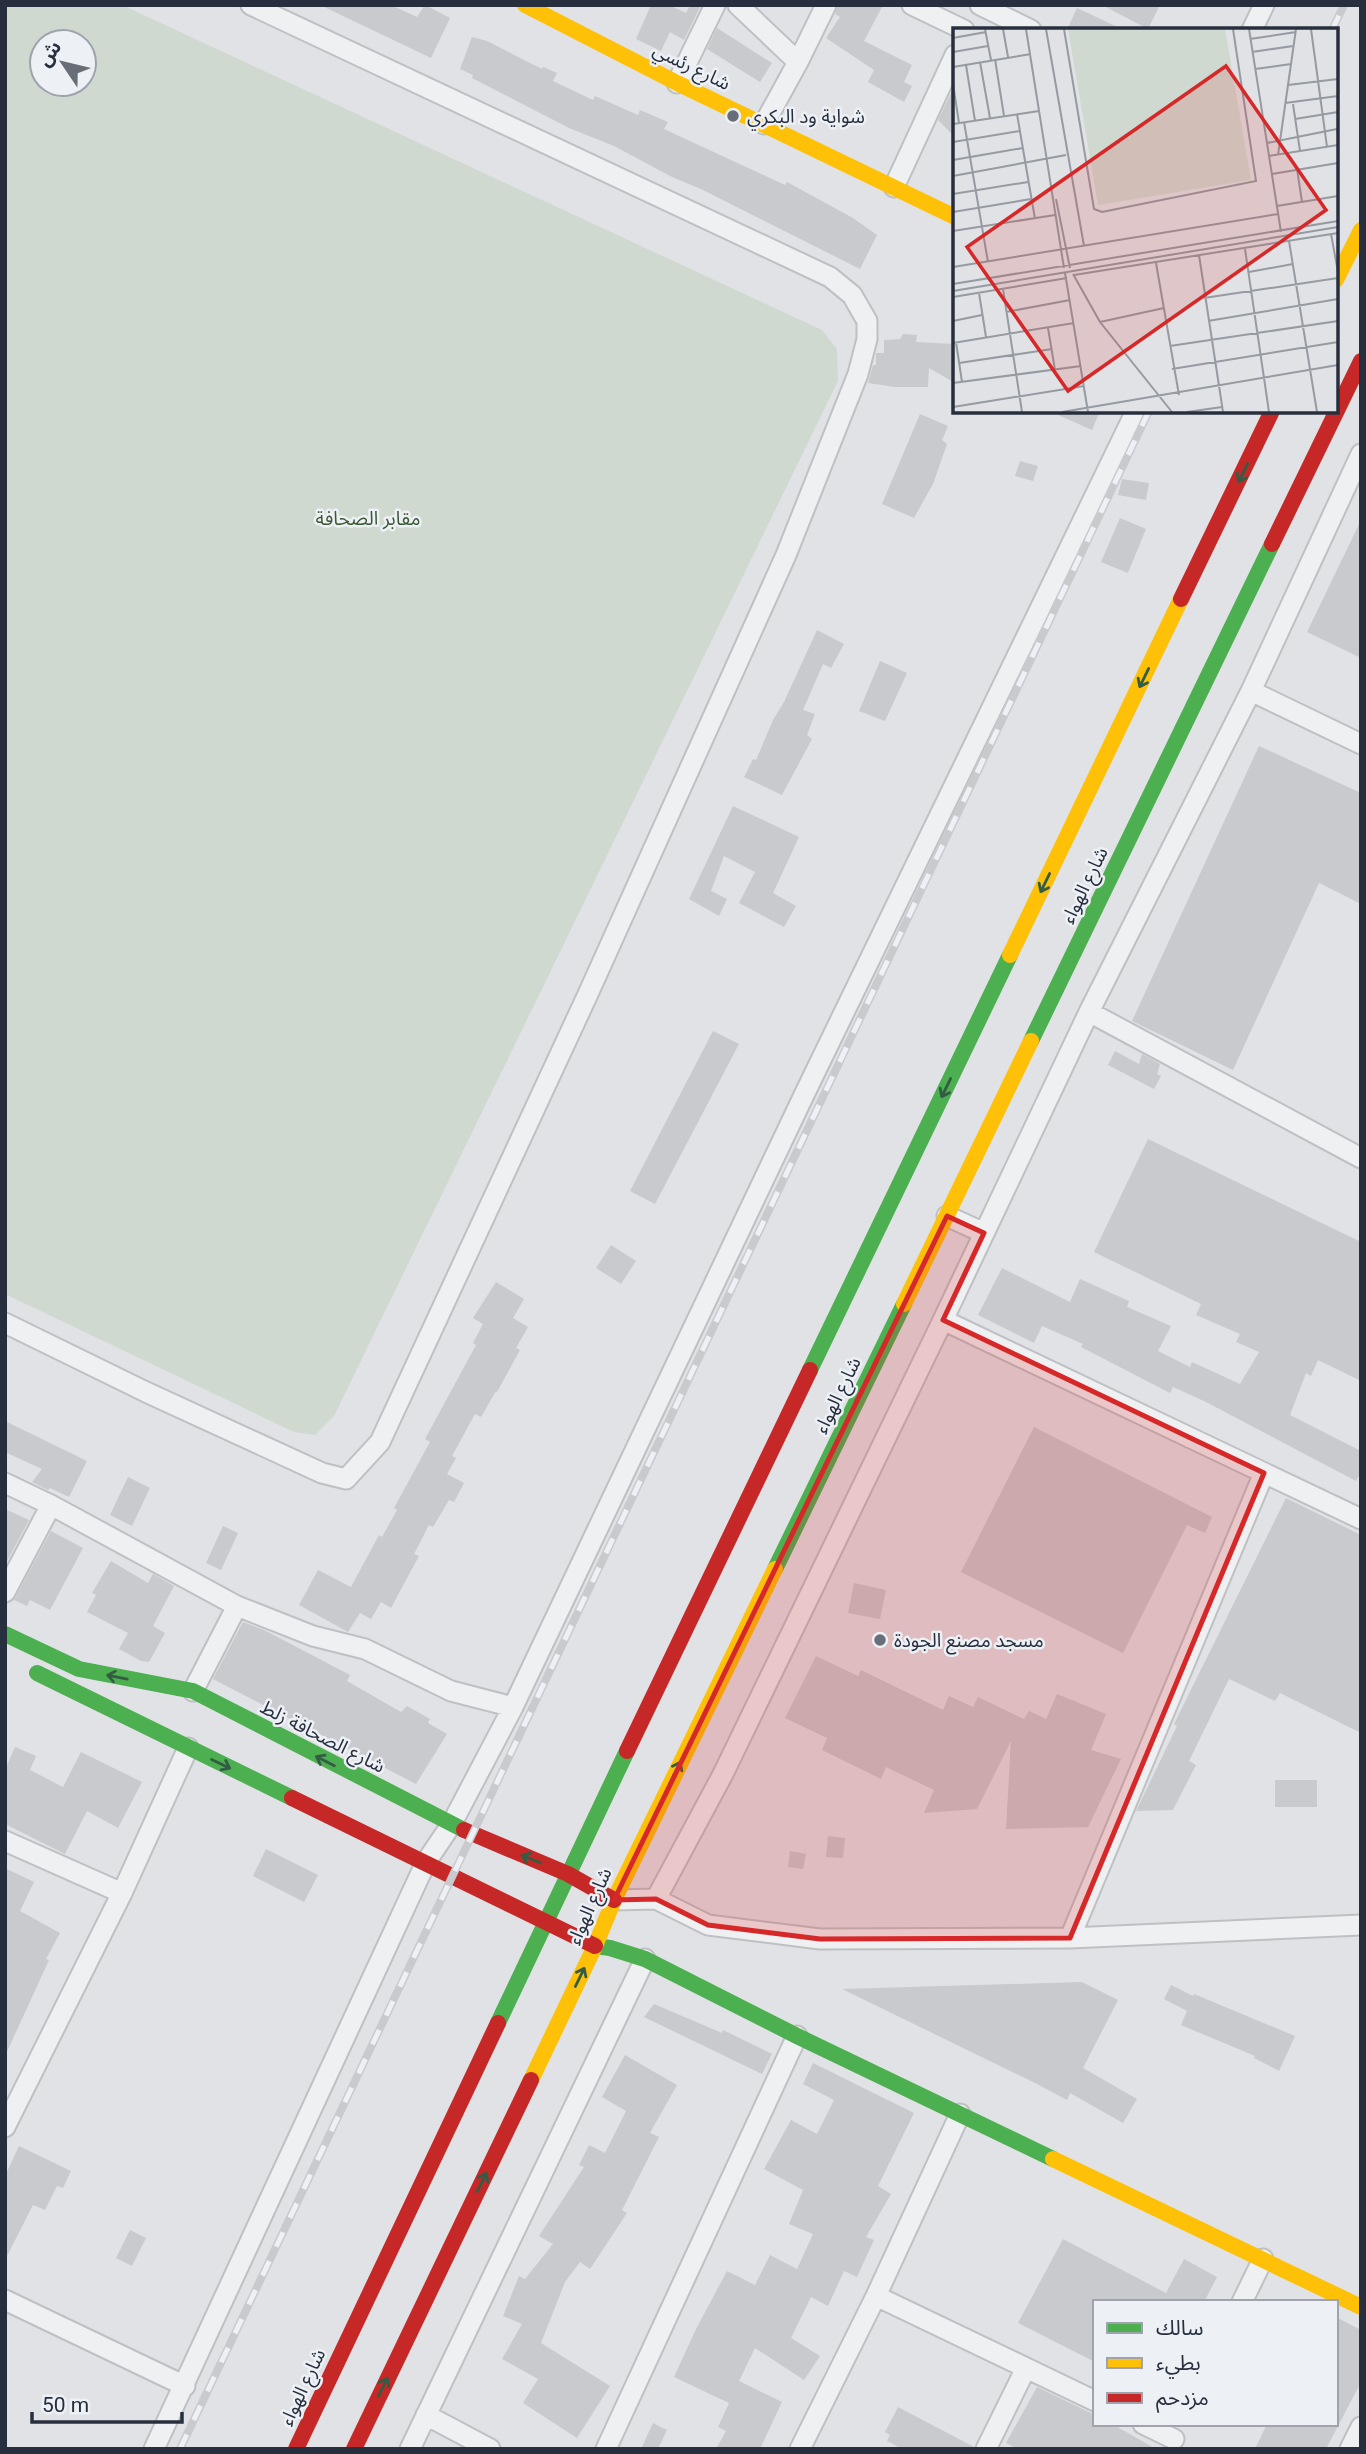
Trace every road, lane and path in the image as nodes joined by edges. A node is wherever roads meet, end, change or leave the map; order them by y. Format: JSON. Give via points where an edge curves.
{"nodes":[{"id":1,"x":251,"y":5,"type":"edge"},
{"id":2,"x":715,"y":5,"type":"edge"},
{"id":3,"x":738,"y":5,"type":"edge"},
{"id":4,"x":826,"y":5,"type":"edge"},
{"id":5,"x":912,"y":5,"type":"edge"},
{"id":6,"x":979,"y":5,"type":"edge"},
{"id":7,"x":1264,"y":5,"type":"edge"},
{"id":8,"x":534,"y":7,"type":"edge"},
{"id":9,"x":961,"y":28,"type":"edge"},
{"id":10,"x":966,"y":28,"type":"edge"},
{"id":11,"x":1027,"y":28,"type":"edge"},
{"id":12,"x":1253,"y":28,"type":"edge"},
{"id":13,"x":953,"y":59,"type":"edge"},
{"id":14,"x":799,"y":62,"type":"junction"},
{"id":15,"x":677,"y":83,"type":"junction"},
{"id":16,"x":764,"y":124,"type":"junction"},
{"id":17,"x":894,"y":187,"type":"junction"},
{"id":18,"x":953,"y":216,"type":"edge"},
{"id":19,"x":1361,"y":230,"type":"edge"},
{"id":20,"x":1338,"y":276,"type":"edge"},
{"id":21,"x":1361,"y":361,"type":"edge"},
{"id":22,"x":1339,"y":402,"type":"edge"},
{"id":23,"x":1135,"y":413,"type":"edge"},
{"id":24,"x":1271,"y":413,"type":"edge"},
{"id":25,"x":1334,"y":413,"type":"edge"},
{"id":26,"x":1361,"y":413,"type":"edge"},
{"id":27,"x":1361,"y":454,"type":"edge"},
{"id":28,"x":1251,"y":691,"type":"junction"},
{"id":29,"x":1361,"y":744,"type":"edge"},
{"id":30,"x":1089,"y":1012,"type":"junction"},
{"id":31,"x":1361,"y":1158,"type":"edge"},
{"id":32,"x":947,"y":1216,"type":"junction"},
{"id":33,"x":984,"y":1233,"type":"junction"},
{"id":34,"x":943,"y":1320,"type":"junction"},
{"id":35,"x":5,"y":1323,"type":"edge"},
{"id":36,"x":1264,"y":1473,"type":"junction"},
{"id":37,"x":5,"y":1483,"type":"edge"},
{"id":38,"x":51,"y":1505,"type":"junction"},
{"id":39,"x":1361,"y":1519,"type":"edge"},
{"id":40,"x":5,"y":1592,"type":"edge"},
{"id":41,"x":237,"y":1606,"type":"junction"},
{"id":42,"x":5,"y":1634,"type":"edge"},
{"id":43,"x":27,"y":1669,"type":"dead end"},
{"id":44,"x":193,"y":1691,"type":"junction"},
{"id":45,"x":513,"y":1706,"type":"junction"},
{"id":46,"x":188,"y":1748,"type":"junction"},
{"id":47,"x":451,"y":1825,"type":"junction"},
{"id":48,"x":5,"y":1841,"type":"edge"},
{"id":49,"x":426,"y":1862,"type":"junction"},
{"id":50,"x":568,"y":1874,"type":"junction"},
{"id":51,"x":122,"y":1893,"type":"junction"},
{"id":52,"x":656,"y":1899,"type":"junction"},
{"id":53,"x":614,"y":1900,"type":"junction"},
{"id":54,"x":547,"y":1921,"type":"junction"},
{"id":55,"x":1361,"y":1924,"type":"edge"},
{"id":56,"x":1070,"y":1938,"type":"junction"},
{"id":57,"x":595,"y":1946,"type":"junction"},
{"id":58,"x":645,"y":1959,"type":"junction"},
{"id":59,"x":797,"y":2036,"type":"junction"},
{"id":60,"x":8,"y":2114,"type":"edge"},
{"id":61,"x":960,"y":2114,"type":"junction"},
{"id":62,"x":1263,"y":2259,"type":"junction"},
{"id":63,"x":876,"y":2296,"type":"junction"},
{"id":64,"x":5,"y":2300,"type":"edge"},
{"id":65,"x":1243,"y":2300,"type":"edge"},
{"id":66,"x":1361,"y":2307,"type":"edge"},
{"id":67,"x":1026,"y":2368,"type":"junction"},
{"id":68,"x":185,"y":2386,"type":"junction"},
{"id":69,"x":1093,"y":2400,"type":"edge"},
{"id":70,"x":426,"y":2415,"type":"junction"},
{"id":71,"x":1148,"y":2426,"type":"edge"},
{"id":72,"x":1361,"y":2427,"type":"edge"},
{"id":73,"x":1174,"y":2437,"type":"edge"},
{"id":74,"x":154,"y":2449,"type":"edge"},
{"id":75,"x":296,"y":2449,"type":"edge"},
{"id":76,"x":354,"y":2449,"type":"edge"},
{"id":77,"x":410,"y":2449,"type":"edge"},
{"id":78,"x":490,"y":2449,"type":"edge"},
{"id":79,"x":607,"y":2449,"type":"edge"},
{"id":80,"x":800,"y":2449,"type":"edge"},
{"id":81,"x":986,"y":2449,"type":"edge"},
{"id":82,"x":1350,"y":2449,"type":"edge"}],
"edges":[{"from":1,"to":35,"type":"street","via":[[830,277],[852,295],[867,321],[867,339],[858,374],[786,555],[380,1442],[346,1479],[321,1472]]},
{"from":2,"to":15,"type":"street"},
{"from":3,"to":14,"type":"street"},
{"from":4,"to":14,"type":"street"},
{"from":5,"to":9,"type":"street"},
{"from":6,"to":10,"type":"street"},
{"from":6,"to":11,"type":"street"},
{"from":7,"to":12,"type":"street"},
{"from":8,"to":15,"type":"main road","name":"شارع رئسي"},
{"from":13,"to":17,"type":"street"},
{"from":14,"to":16,"type":"street"},
{"from":15,"to":16,"type":"main road","name":"شارع رئسي"},
{"from":16,"to":17,"type":"main road","name":"شارع رئسي"},
{"from":17,"to":18,"type":"main road","name":"شارع رئسي"},
{"from":19,"to":20,"type":"main road"},
{"from":21,"to":22,"type":"main road","name":"شارع الهواء"},
{"from":22,"to":26,"type":"street"},
{"from":23,"to":45,"type":"street"},
{"from":24,"to":50,"type":"main road","name":"شارع الهواء","one_way":true},
{"from":25,"to":32,"type":"main road","name":"شارع الهواء"},
{"from":27,"to":28,"type":"street"},
{"from":28,"to":29,"type":"street"},
{"from":28,"to":30,"type":"street"},
{"from":30,"to":31,"type":"street"},
{"from":30,"to":33,"type":"street"},
{"from":32,"to":33,"type":"street"},
{"from":53,"to":32,"type":"main road","name":"شارع الهواء","one_way":true},
{"from":33,"to":34,"type":"street"},
{"from":34,"to":36,"type":"street"},
{"from":34,"to":52,"type":"street","via":[[723,1774]]},
{"from":36,"to":39,"type":"street"},
{"from":36,"to":56,"type":"street"},
{"from":37,"to":38,"type":"street"},
{"from":38,"to":40,"type":"street"},
{"from":38,"to":41,"type":"street"},
{"from":41,"to":44,"type":"street"},
{"from":41,"to":45,"type":"street","via":[[313,1636],[365,1649],[451,1691]]},
{"from":44,"to":42,"type":"main road","name":"شارع الصحافة زلط","one_way":true,"via":[[79,1669]]},
{"from":43,"to":46,"type":"main road"},
{"from":47,"to":44,"type":"main road","name":"شارع الصحافة زلط","one_way":true},
{"from":45,"to":47,"type":"street"},
{"from":46,"to":49,"type":"main road","one_way":true},
{"from":46,"to":51,"type":"street"},
{"from":47,"to":49,"type":"street"},
{"from":50,"to":47,"type":"main road","name":"شارع الصحافة زلط","one_way":true},
{"from":48,"to":51,"type":"street"},
{"from":49,"to":54,"type":"main road"},
{"from":49,"to":68,"type":"street"},
{"from":50,"to":53,"type":"main road","name":"شارع الصحافة زلط"},
{"from":50,"to":54,"type":"main road","name":"شارع الهواء"},
{"from":51,"to":60,"type":"street"},
{"from":52,"to":53,"type":"street"},
{"from":52,"to":56,"type":"street","via":[[708,1925],[820,1939]]},
{"from":53,"to":57,"type":"main road","name":"شارع الهواء"},
{"from":54,"to":57,"type":"main road"},
{"from":54,"to":75,"type":"main road","name":"شارع الهواء"},
{"from":55,"to":56,"type":"street"},
{"from":57,"to":58,"type":"main road"},
{"from":76,"to":57,"type":"main road","name":"شارع الهواء","one_way":true},
{"from":58,"to":59,"type":"main road"},
{"from":58,"to":70,"type":"street"},
{"from":59,"to":61,"type":"main road"},
{"from":59,"to":79,"type":"street"},
{"from":61,"to":62,"type":"main road"},
{"from":61,"to":63,"type":"street"},
{"from":62,"to":65,"type":"street"},
{"from":62,"to":66,"type":"main road"},
{"from":63,"to":67,"type":"street"},
{"from":63,"to":80,"type":"street"},
{"from":64,"to":68,"type":"street"},
{"from":67,"to":69,"type":"street"},
{"from":67,"to":81,"type":"street"},
{"from":68,"to":74,"type":"street"},
{"from":70,"to":77,"type":"street"},
{"from":70,"to":78,"type":"street"},
{"from":71,"to":73,"type":"street"},
{"from":72,"to":82,"type":"street"}]}
